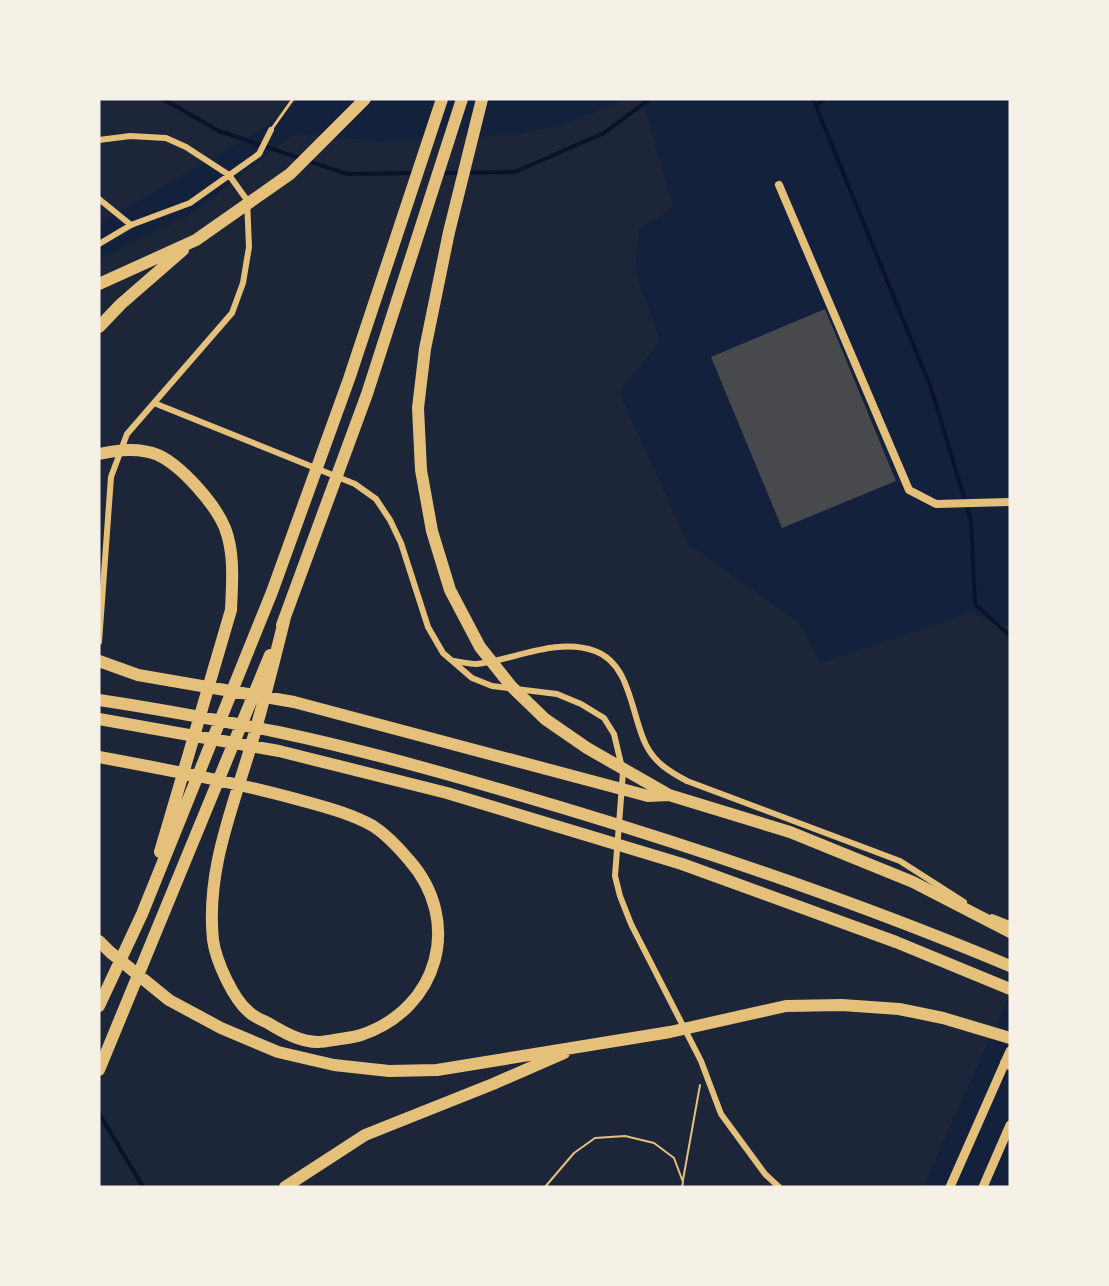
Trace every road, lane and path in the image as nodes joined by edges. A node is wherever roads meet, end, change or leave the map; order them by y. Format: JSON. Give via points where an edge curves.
{"nodes":[{"id":1,"x":293,"y":99,"type":"edge"},
{"id":2,"x":365,"y":99,"type":"edge"},
{"id":3,"x":462,"y":99,"type":"edge"},
{"id":4,"x":482,"y":99,"type":"edge"},
{"id":5,"x":441,"y":103,"type":"edge"},
{"id":6,"x":271,"y":130,"type":"joint"},
{"id":7,"x":99,"y":140,"type":"edge"},
{"id":8,"x":229,"y":176,"type":"junction"},
{"id":9,"x":779,"y":185,"type":"dead end"},
{"id":10,"x":99,"y":199,"type":"edge"},
{"id":11,"x":131,"y":225,"type":"junction"},
{"id":12,"x":196,"y":240,"type":"junction"},
{"id":13,"x":99,"y":244,"type":"edge"},
{"id":14,"x":99,"y":284,"type":"edge"},
{"id":15,"x":99,"y":327,"type":"edge"},
{"id":16,"x":154,"y":403,"type":"junction"},
{"id":17,"x":99,"y":454,"type":"edge"},
{"id":18,"x":1006,"y":502,"type":"edge"},
{"id":19,"x":285,"y":617,"type":"junction"},
{"id":20,"x":99,"y":642,"type":"edge"},
{"id":21,"x":453,"y":660,"type":"junction"},
{"id":22,"x":99,"y":662,"type":"edge"},
{"id":23,"x":99,"y":700,"type":"edge"},
{"id":24,"x":99,"y":719,"type":"edge"},
{"id":25,"x":99,"y":757,"type":"edge"},
{"id":26,"x":669,"y":795,"type":"junction"},
{"id":27,"x":142,"y":914,"type":"junction"},
{"id":28,"x":1010,"y":924,"type":"edge"},
{"id":29,"x":1010,"y":932,"type":"edge"},
{"id":30,"x":99,"y":941,"type":"edge"},
{"id":31,"x":1010,"y":966,"type":"edge"},
{"id":32,"x":1010,"y":989,"type":"edge"},
{"id":33,"x":99,"y":1006,"type":"edge"},
{"id":34,"x":1010,"y":1038,"type":"edge"},
{"id":35,"x":585,"y":1044,"type":"junction"},
{"id":36,"x":1010,"y":1051,"type":"edge"},
{"id":37,"x":701,"y":1061,"type":"junction"},
{"id":38,"x":1007,"y":1064,"type":"edge"},
{"id":39,"x":99,"y":1070,"type":"edge"},
{"id":40,"x":1010,"y":1125,"type":"edge"},
{"id":41,"x":683,"y":1182,"type":"junction"},
{"id":42,"x":285,"y":1187,"type":"edge"},
{"id":43,"x":545,"y":1187,"type":"edge"},
{"id":44,"x":682,"y":1187,"type":"edge"},
{"id":45,"x":779,"y":1187,"type":"edge"},
{"id":46,"x":950,"y":1187,"type":"edge"},
{"id":47,"x":983,"y":1187,"type":"edge"}],
"edges":[{"from":1,"to":6,"type":"lane"},
{"from":2,"to":12,"type":"highway","via":[[290,174]]},
{"from":3,"to":19,"type":"highway","via":[[367,394]]},
{"from":4,"to":26,"type":"highway","via":[[449,232],[425,349],[418,408],[421,470],[435,541],[450,590],[480,647],[511,686],[545,719],[587,748]]},
{"from":5,"to":27,"type":"highway","via":[[349,379],[272,592]]},
{"from":6,"to":8,"type":"street","via":[[258,154]]},
{"from":7,"to":8,"type":"street","via":[[130,136],[166,138]]},
{"from":8,"to":11,"type":"street","via":[[190,204]]},
{"from":8,"to":16,"type":"street","via":[[247,200],[249,247],[243,284],[232,314]]},
{"from":9,"to":18,"type":"street","via":[[909,490],[936,504]]},
{"from":10,"to":11,"type":"street"},
{"from":11,"to":13,"type":"street"},
{"from":12,"to":14,"type":"highway"},
{"from":12,"to":15,"type":"highway"},
{"from":16,"to":20,"type":"street","via":[[127,434],[111,477]]},
{"from":16,"to":21,"type":"street","via":[[355,484],[376,499],[401,543],[428,627],[443,653]]},
{"from":17,"to":27,"type":"highway","via":[[125,449],[157,455],[187,477],[213,504],[226,530],[232,568],[231,610]]},
{"from":19,"to":25,"type":"highway","via":[[270,682],[221,841],[215,869],[213,942],[222,975],[248,1012],[288,1035],[317,1042],[361,1035],[395,1018],[420,993],[435,963],[439,932],[435,903],[420,872],[399,848],[374,826],[334,810],[279,794],[154,767]]},
{"from":19,"to":39,"type":"highway"},
{"from":21,"to":28,"type":"street","via":[[476,664],[530,651],[571,647],[595,651],[611,660],[621,675],[646,745],[670,772],[900,861],[982,913]]},
{"from":21,"to":37,"type":"street","via":[[472,678],[492,686],[557,694],[581,704],[604,718],[614,734],[623,772],[615,876],[631,924]]},
{"from":22,"to":26,"type":"highway","via":[[138,675],[294,702],[648,796]]},
{"from":23,"to":31,"type":"highway","via":[[280,733],[458,777],[815,889]]},
{"from":24,"to":32,"type":"highway","via":[[279,751],[447,793],[682,864],[896,942]]},
{"from":26,"to":29,"type":"highway","via":[[790,832],[913,882]]},
{"from":27,"to":33,"type":"highway"},
{"from":30,"to":35,"type":"highway","via":[[169,1000],[220,1028],[278,1052],[334,1065],[389,1071],[437,1070]]},
{"from":34,"to":35,"type":"highway","via":[[899,1009],[842,1005],[786,1006],[669,1032]]},
{"from":35,"to":42,"type":"highway","via":[[366,1135]]},
{"from":36,"to":38,"type":"main road"},
{"from":37,"to":41,"type":"path"},
{"from":37,"to":45,"type":"street","via":[[721,1114]]},
{"from":38,"to":46,"type":"main road"},
{"from":40,"to":47,"type":"main road"},
{"from":41,"to":43,"type":"path","via":[[674,1158],[654,1143],[625,1136],[595,1138],[574,1153]]},
{"from":41,"to":44,"type":"path"}]}
